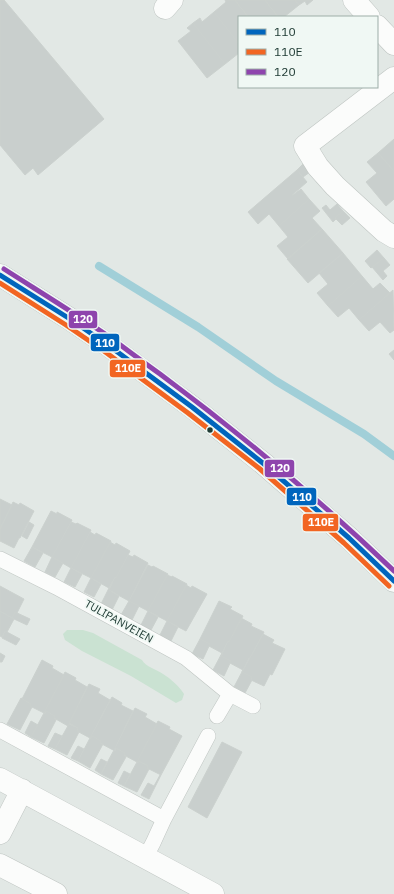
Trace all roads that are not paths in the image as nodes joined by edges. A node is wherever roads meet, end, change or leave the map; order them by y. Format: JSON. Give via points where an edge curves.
{"nodes":[{"id":1,"x":354,"y":0,"type":"edge"},
{"id":2,"x":368,"y":16,"type":"edge"},
{"id":3,"x":378,"y":27,"type":"edge"},
{"id":4,"x":394,"y":44,"type":"edge"},
{"id":5,"x":394,"y":78,"type":"edge"},
{"id":6,"x":394,"y":237,"type":"edge"},
{"id":7,"x":0,"y":275,"type":"edge"},
{"id":8,"x":0,"y":559,"type":"edge"},
{"id":9,"x":394,"y":581,"type":"edge"},
{"id":10,"x":230,"y":694,"type":"junction"},
{"id":11,"x":253,"y":706,"type":"dead end"},
{"id":12,"x":217,"y":716,"type":"dead end"},
{"id":13,"x":0,"y":730,"type":"edge"},
{"id":14,"x":208,"y":736,"type":"dead end"},
{"id":15,"x":0,"y":779,"type":"edge"},
{"id":16,"x":22,"y":790,"type":"junction"},
{"id":17,"x":164,"y":819,"type":"junction"},
{"id":18,"x":0,"y":832,"type":"edge"},
{"id":19,"x":145,"y":858,"type":"junction"},
{"id":20,"x":0,"y":865,"type":"edge"},
{"id":21,"x":204,"y":892,"type":"edge"},
{"id":22,"x":56,"y":894,"type":"edge"}],
"edges":[{"from":1,"to":2,"type":"street"},
{"from":3,"to":4,"type":"street"},
{"from":5,"to":6,"type":"street","via":[[305,146],[336,186],[384,231]]},
{"from":7,"to":9,"type":"street","via":[[76,323],[197,412],[274,473]]},
{"from":8,"to":10,"type":"lane","name":"TULIPANVEIEN","via":[[186,658]]},
{"from":10,"to":11,"type":"lane","name":"TULIPANVEIEN"},
{"from":10,"to":12,"type":"lane"},
{"from":13,"to":17,"type":"lane"},
{"from":14,"to":17,"type":"lane"},
{"from":15,"to":16,"type":"street"},
{"from":16,"to":18,"type":"street"},
{"from":16,"to":19,"type":"street"},
{"from":17,"to":19,"type":"lane"},
{"from":19,"to":21,"type":"street"},
{"from":20,"to":22,"type":"street"}]}
